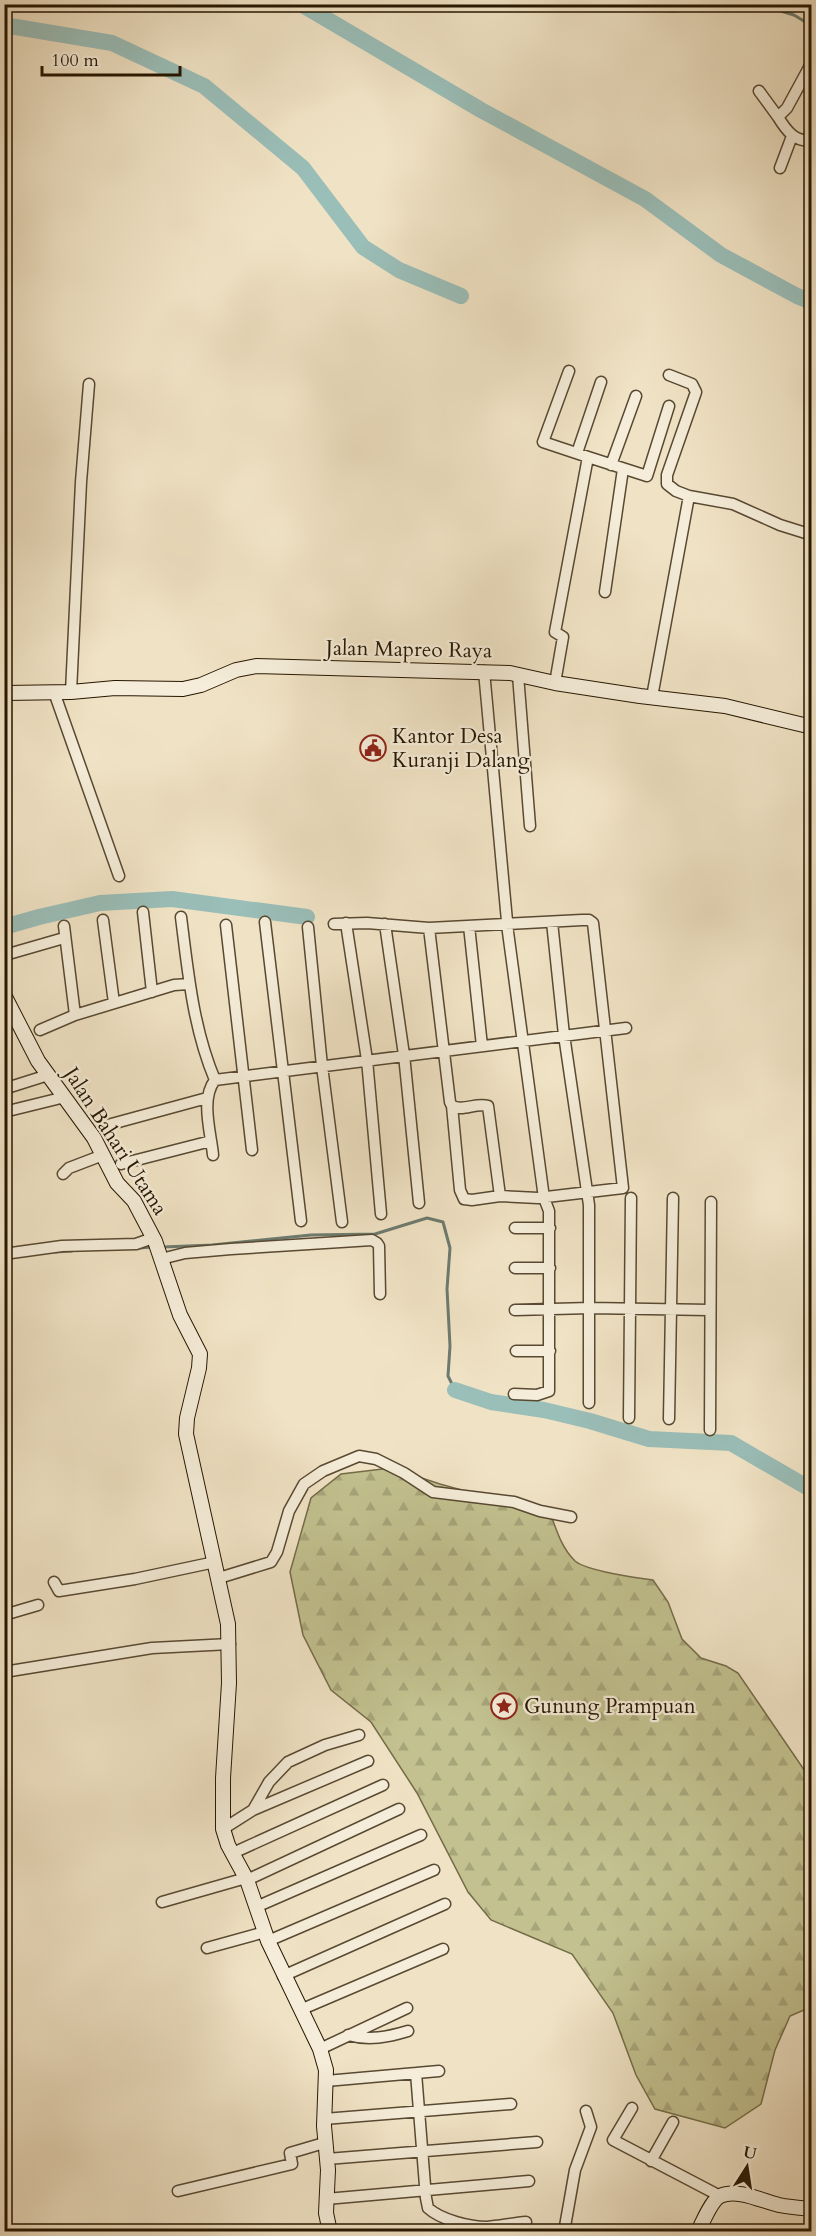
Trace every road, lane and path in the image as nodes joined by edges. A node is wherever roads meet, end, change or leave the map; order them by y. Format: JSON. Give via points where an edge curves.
{"nodes":[{"id":1,"x":812,"y":62,"type":"edge"},
{"id":2,"x":759,"y":91,"type":"dead end"},
{"id":3,"x":779,"y":116,"type":"junction"},
{"id":4,"x":792,"y":135,"type":"junction"},
{"id":5,"x":812,"y":140,"type":"edge"},
{"id":6,"x":780,"y":168,"type":"dead end"},
{"id":7,"x":569,"y":371,"type":"dead end"},
{"id":8,"x":669,"y":375,"type":"dead end"},
{"id":9,"x":601,"y":382,"type":"dead end"},
{"id":10,"x":89,"y":384,"type":"dead end"},
{"id":11,"x":636,"y":396,"type":"dead end"},
{"id":12,"x":669,"y":406,"type":"dead end"},
{"id":13,"x":583,"y":455,"type":"junction"},
{"id":14,"x":611,"y":465,"type":"junction"},
{"id":15,"x":623,"y":469,"type":"junction"},
{"id":16,"x":689,"y":496,"type":"junction"},
{"id":17,"x":812,"y":535,"type":"edge"},
{"id":18,"x":605,"y":592,"type":"dead end"},
{"id":19,"x":484,"y":671,"type":"junction"},
{"id":20,"x":518,"y":675,"type":"junction"},
{"id":21,"x":555,"y":683,"type":"junction"},
{"id":22,"x":54,"y":692,"type":"junction"},
{"id":23,"x":71,"y":692,"type":"junction"},
{"id":24,"x":4,"y":693,"type":"edge"},
{"id":25,"x":652,"y":697,"type":"junction"},
{"id":26,"x":812,"y":727,"type":"edge"},
{"id":27,"x":530,"y":826,"type":"dead end"},
{"id":28,"x":118,"y":876,"type":"dead end"},
{"id":29,"x":143,"y":912,"type":"dead end"},
{"id":30,"x":181,"y":917,"type":"dead end"},
{"id":31,"x":103,"y":920,"type":"dead end"},
{"id":32,"x":265,"y":922,"type":"dead end"},
{"id":33,"x":552,"y":922,"type":"junction"},
{"id":34,"x":346,"y":923,"type":"junction"},
{"id":35,"x":334,"y":924,"type":"dead end"},
{"id":36,"x":385,"y":924,"type":"junction"},
{"id":37,"x":226,"y":925,"type":"dead end"},
{"id":38,"x":508,"y":925,"type":"junction"},
{"id":39,"x":469,"y":926,"type":"junction"},
{"id":40,"x":308,"y":927,"type":"dead end"},
{"id":41,"x":429,"y":928,"type":"junction"},
{"id":42,"x":5,"y":955,"type":"edge"},
{"id":43,"x":189,"y":984,"type":"junction"},
{"id":44,"x":152,"y":992,"type":"junction"},
{"id":45,"x":4,"y":995,"type":"edge"},
{"id":46,"x":114,"y":1003,"type":"junction"},
{"id":47,"x":75,"y":1015,"type":"junction"},
{"id":48,"x":626,"y":1028,"type":"dead end"},
{"id":49,"x":40,"y":1030,"type":"dead end"},
{"id":50,"x":604,"y":1030,"type":"junction"},
{"id":51,"x":564,"y":1035,"type":"junction"},
{"id":52,"x":524,"y":1040,"type":"junction"},
{"id":53,"x":482,"y":1046,"type":"junction"},
{"id":54,"x":443,"y":1050,"type":"junction"},
{"id":55,"x":404,"y":1055,"type":"junction"},
{"id":56,"x":367,"y":1060,"type":"junction"},
{"id":57,"x":322,"y":1066,"type":"junction"},
{"id":58,"x":284,"y":1071,"type":"junction"},
{"id":59,"x":48,"y":1075,"type":"junction"},
{"id":60,"x":243,"y":1076,"type":"junction"},
{"id":61,"x":215,"y":1080,"type":"junction"},
{"id":62,"x":4,"y":1093,"type":"edge"},
{"id":63,"x":65,"y":1097,"type":"junction"},
{"id":64,"x":207,"y":1098,"type":"junction"},
{"id":65,"x":452,"y":1106,"type":"junction"},
{"id":66,"x":6,"y":1112,"type":"edge"},
{"id":67,"x":104,"y":1126,"type":"dead end"},
{"id":68,"x":212,"y":1141,"type":"junction"},
{"id":69,"x":252,"y":1150,"type":"dead end"},
{"id":70,"x":103,"y":1155,"type":"junction"},
{"id":71,"x":213,"y":1155,"type":"dead end"},
{"id":72,"x":121,"y":1164,"type":"dead end"},
{"id":73,"x":63,"y":1174,"type":"dead end"},
{"id":74,"x":586,"y":1193,"type":"junction"},
{"id":75,"x":500,"y":1196,"type":"junction"},
{"id":76,"x":544,"y":1197,"type":"junction"},
{"id":77,"x":631,"y":1198,"type":"dead end"},
{"id":78,"x":673,"y":1198,"type":"dead end"},
{"id":79,"x":711,"y":1202,"type":"dead end"},
{"id":80,"x":419,"y":1203,"type":"dead end"},
{"id":81,"x":381,"y":1214,"type":"dead end"},
{"id":82,"x":301,"y":1221,"type":"dead end"},
{"id":83,"x":342,"y":1222,"type":"dead end"},
{"id":84,"x":515,"y":1228,"type":"dead end"},
{"id":85,"x":549,"y":1228,"type":"junction"},
{"id":86,"x":157,"y":1247,"type":"junction"},
{"id":87,"x":4,"y":1254,"type":"edge"},
{"id":88,"x":515,"y":1268,"type":"dead end"},
{"id":89,"x":550,"y":1268,"type":"junction"},
{"id":90,"x":380,"y":1294,"type":"dead end"},
{"id":91,"x":590,"y":1308,"type":"junction"},
{"id":92,"x":550,"y":1309,"type":"junction"},
{"id":93,"x":630,"y":1309,"type":"junction"},
{"id":94,"x":671,"y":1309,"type":"junction"},
{"id":95,"x":514,"y":1310,"type":"dead end"},
{"id":96,"x":709,"y":1310,"type":"junction"},
{"id":97,"x":516,"y":1351,"type":"dead end"},
{"id":98,"x":550,"y":1352,"type":"junction"},
{"id":99,"x":513,"y":1394,"type":"dead end"},
{"id":100,"x":589,"y":1403,"type":"dead end"},
{"id":101,"x":629,"y":1418,"type":"dead end"},
{"id":102,"x":669,"y":1419,"type":"dead end"},
{"id":103,"x":710,"y":1430,"type":"dead end"},
{"id":104,"x":570,"y":1517,"type":"dead end"},
{"id":105,"x":215,"y":1562,"type":"junction"},
{"id":106,"x":219,"y":1578,"type":"junction"},
{"id":107,"x":54,"y":1582,"type":"dead end"},
{"id":108,"x":38,"y":1605,"type":"dead end"},
{"id":109,"x":4,"y":1615,"type":"edge"},
{"id":110,"x":230,"y":1644,"type":"junction"},
{"id":111,"x":4,"y":1672,"type":"edge"},
{"id":112,"x":359,"y":1735,"type":"dead end"},
{"id":113,"x":368,"y":1761,"type":"dead end"},
{"id":114,"x":383,"y":1785,"type":"dead end"},
{"id":115,"x":399,"y":1809,"type":"dead end"},
{"id":116,"x":253,"y":1810,"type":"junction"},
{"id":117,"x":224,"y":1829,"type":"junction"},
{"id":118,"x":421,"y":1835,"type":"dead end"},
{"id":119,"x":233,"y":1853,"type":"junction"},
{"id":120,"x":434,"y":1870,"type":"dead end"},
{"id":121,"x":246,"y":1879,"type":"junction"},
{"id":122,"x":162,"y":1902,"type":"dead end"},
{"id":123,"x":445,"y":1904,"type":"dead end"},
{"id":124,"x":256,"y":1907,"type":"junction"},
{"id":125,"x":266,"y":1936,"type":"junction"},
{"id":126,"x":207,"y":1948,"type":"dead end"},
{"id":127,"x":443,"y":1949,"type":"dead end"},
{"id":128,"x":284,"y":1976,"type":"junction"},
{"id":129,"x":407,"y":2008,"type":"dead end"},
{"id":130,"x":300,"y":2010,"type":"junction"},
{"id":131,"x":408,"y":2031,"type":"dead end"},
{"id":132,"x":348,"y":2035,"type":"junction"},
{"id":133,"x":320,"y":2049,"type":"junction"},
{"id":134,"x":439,"y":2071,"type":"dead end"},
{"id":135,"x":416,"y":2073,"type":"junction"},
{"id":136,"x":326,"y":2081,"type":"junction"},
{"id":137,"x":511,"y":2104,"type":"dead end"},
{"id":138,"x":632,"y":2108,"type":"dead end"},
{"id":139,"x":418,"y":2110,"type":"junction"},
{"id":140,"x":586,"y":2111,"type":"dead end"},
{"id":141,"x":324,"y":2119,"type":"junction"},
{"id":142,"x":673,"y":2122,"type":"dead end"},
{"id":143,"x":537,"y":2142,"type":"dead end"},
{"id":144,"x":324,"y":2143,"type":"junction"},
{"id":145,"x":422,"y":2151,"type":"junction"},
{"id":146,"x":327,"y":2159,"type":"junction"},
{"id":147,"x":651,"y":2161,"type":"junction"},
{"id":148,"x":530,"y":2181,"type":"dead end"},
{"id":149,"x":426,"y":2190,"type":"junction"},
{"id":150,"x":178,"y":2191,"type":"dead end"},
{"id":151,"x":720,"y":2196,"type":"junction"},
{"id":152,"x":326,"y":2199,"type":"junction"},
{"id":153,"x":812,"y":2209,"type":"edge"},
{"id":154,"x":526,"y":2222,"type":"dead end"},
{"id":155,"x":330,"y":2232,"type":"edge"},
{"id":156,"x":564,"y":2232,"type":"edge"},
{"id":157,"x":698,"y":2232,"type":"edge"}],
"edges":[{"from":1,"to":3,"type":"street"},
{"from":2,"to":3,"type":"street"},
{"from":3,"to":4,"type":"street"},
{"from":4,"to":5,"type":"street","via":[[802,141]]},
{"from":4,"to":6,"type":"street"},
{"from":7,"to":13,"type":"street","via":[[543,442]]},
{"from":8,"to":16,"type":"street","via":[[692,384],[696,392],[667,479],[670,488]]},
{"from":9,"to":13,"type":"street"},
{"from":10,"to":23,"type":"street"},
{"from":11,"to":14,"type":"street"},
{"from":12,"to":15,"type":"street","via":[[647,476]]},
{"from":13,"to":14,"type":"street"},
{"from":13,"to":21,"type":"street","via":[[555,632],[563,637]]},
{"from":14,"to":15,"type":"street"},
{"from":15,"to":18,"type":"street"},
{"from":16,"to":17,"type":"street","via":[[733,504]]},
{"from":16,"to":25,"type":"street"},
{"from":19,"to":20,"type":"street","name":"Jalan Mapreo Raya"},
{"from":19,"to":23,"type":"street","name":"Jalan Mapreo Raya","via":[[256,666],[183,689]]},
{"from":19,"to":38,"type":"street"},
{"from":20,"to":21,"type":"street","name":"Jalan Mapreo Raya"},
{"from":20,"to":27,"type":"street"},
{"from":21,"to":25,"type":"street","name":"Jalan Mapreo Raya"},
{"from":22,"to":23,"type":"street","name":"Jalan Mapreo Raya"},
{"from":22,"to":24,"type":"street","name":"Jalan Mapreo Raya"},
{"from":22,"to":28,"type":"street"},
{"from":25,"to":26,"type":"street","name":"Jalan Mapreo Raya","via":[[725,706]]},
{"from":29,"to":44,"type":"street"},
{"from":30,"to":43,"type":"street"},
{"from":31,"to":46,"type":"street"},
{"from":32,"to":58,"type":"street"},
{"from":33,"to":38,"type":"street"},
{"from":33,"to":50,"type":"street","via":[[593,923]]},
{"from":33,"to":51,"type":"street"},
{"from":34,"to":35,"type":"street"},
{"from":34,"to":36,"type":"street"},
{"from":34,"to":56,"type":"street"},
{"from":36,"to":41,"type":"street"},
{"from":36,"to":55,"type":"street"},
{"from":37,"to":60,"type":"street"},
{"from":38,"to":39,"type":"street"},
{"from":38,"to":52,"type":"street"},
{"from":39,"to":41,"type":"street"},
{"from":39,"to":53,"type":"street"},
{"from":40,"to":57,"type":"street"},
{"from":41,"to":54,"type":"street"},
{"from":42,"to":47,"type":"street","via":[[64,932]]},
{"from":43,"to":44,"type":"street"},
{"from":43,"to":61,"type":"street"},
{"from":44,"to":46,"type":"street"},
{"from":45,"to":59,"type":"street","name":"Jalan Bahari Utama"},
{"from":46,"to":47,"type":"street"},
{"from":47,"to":49,"type":"street"},
{"from":48,"to":50,"type":"street"},
{"from":50,"to":51,"type":"street"},
{"from":50,"to":74,"type":"street","via":[[624,1186],[619,1190]]},
{"from":51,"to":52,"type":"street"},
{"from":51,"to":74,"type":"street"},
{"from":52,"to":53,"type":"street"},
{"from":52,"to":76,"type":"street"},
{"from":53,"to":54,"type":"street"},
{"from":54,"to":55,"type":"street"},
{"from":54,"to":65,"type":"street"},
{"from":55,"to":56,"type":"street"},
{"from":55,"to":80,"type":"street"},
{"from":56,"to":57,"type":"street"},
{"from":56,"to":81,"type":"street"},
{"from":57,"to":58,"type":"street"},
{"from":57,"to":83,"type":"street"},
{"from":58,"to":60,"type":"street"},
{"from":58,"to":82,"type":"street"},
{"from":59,"to":62,"type":"street","via":[[9,1087]]},
{"from":59,"to":63,"type":"street","name":"Jalan Bahari Utama"},
{"from":60,"to":61,"type":"street"},
{"from":60,"to":69,"type":"street"},
{"from":61,"to":64,"type":"street"},
{"from":62,"to":66,"type":"street"},
{"from":63,"to":66,"type":"street"},
{"from":63,"to":70,"type":"street","name":"Jalan Bahari Utama"},
{"from":64,"to":67,"type":"street"},
{"from":64,"to":68,"type":"street"},
{"from":65,"to":75,"type":"street","via":[[488,1106]]},
{"from":65,"to":75,"type":"street","via":[[464,1199]]},
{"from":68,"to":71,"type":"street"},
{"from":68,"to":72,"type":"street"},
{"from":70,"to":73,"type":"street"},
{"from":70,"to":86,"type":"street","name":"Jalan Bahari Utama","via":[[117,1183],[134,1201]]},
{"from":74,"to":76,"type":"street"},
{"from":74,"to":91,"type":"street"},
{"from":75,"to":76,"type":"street"},
{"from":76,"to":85,"type":"street"},
{"from":77,"to":93,"type":"street"},
{"from":78,"to":94,"type":"street"},
{"from":79,"to":96,"type":"street"},
{"from":84,"to":85,"type":"street"},
{"from":85,"to":89,"type":"street"},
{"from":86,"to":87,"type":"street","via":[[62,1246]]},
{"from":86,"to":90,"type":"street","via":[[185,1253],[372,1240],[379,1246]]},
{"from":86,"to":105,"type":"street","name":"Jalan Bahari Utama","via":[[180,1315],[200,1354],[186,1434]]},
{"from":88,"to":89,"type":"street"},
{"from":89,"to":92,"type":"street"},
{"from":91,"to":92,"type":"street"},
{"from":91,"to":93,"type":"street"},
{"from":91,"to":100,"type":"street"},
{"from":92,"to":95,"type":"street"},
{"from":92,"to":98,"type":"street"},
{"from":93,"to":94,"type":"street"},
{"from":93,"to":101,"type":"street"},
{"from":94,"to":96,"type":"street"},
{"from":94,"to":102,"type":"street"},
{"from":96,"to":103,"type":"street"},
{"from":97,"to":98,"type":"street"},
{"from":98,"to":99,"type":"street","via":[[549,1391]]},
{"from":104,"to":106,"type":"street","via":[[514,1502],[433,1492],[376,1459],[352,1457],[304,1484],[289,1511],[271,1562]]},
{"from":105,"to":106,"type":"street","name":"Jalan Bahari Utama"},
{"from":105,"to":107,"type":"street","via":[[59,1591]]},
{"from":106,"to":110,"type":"street","name":"Jalan Bahari Utama"},
{"from":108,"to":109,"type":"street"},
{"from":110,"to":111,"type":"street","via":[[152,1648]]},
{"from":110,"to":117,"type":"street","name":"Jalan Bahari Utama"},
{"from":112,"to":116,"type":"street","via":[[288,1762],[269,1782]]},
{"from":113,"to":116,"type":"street"},
{"from":114,"to":119,"type":"street"},
{"from":115,"to":121,"type":"street"},
{"from":116,"to":117,"type":"street"},
{"from":117,"to":119,"type":"street","name":"Jalan Bahari Utama"},
{"from":118,"to":124,"type":"street"},
{"from":119,"to":121,"type":"street","name":"Jalan Bahari Utama"},
{"from":120,"to":125,"type":"street"},
{"from":121,"to":122,"type":"street"},
{"from":121,"to":124,"type":"street","name":"Jalan Bahari Utama"},
{"from":123,"to":128,"type":"street"},
{"from":124,"to":125,"type":"street","name":"Jalan Bahari Utama"},
{"from":125,"to":126,"type":"street"},
{"from":125,"to":128,"type":"street","name":"Jalan Bahari Utama"},
{"from":127,"to":130,"type":"street"},
{"from":128,"to":130,"type":"street","name":"Jalan Bahari Utama"},
{"from":129,"to":132,"type":"street"},
{"from":130,"to":133,"type":"street","name":"Jalan Bahari Utama"},
{"from":131,"to":132,"type":"street","via":[[367,2039]]},
{"from":132,"to":133,"type":"street"},
{"from":133,"to":136,"type":"street","name":"Jalan Bahari Utama"},
{"from":134,"to":135,"type":"street"},
{"from":135,"to":136,"type":"street"},
{"from":135,"to":139,"type":"street"},
{"from":136,"to":141,"type":"street","name":"Jalan Bahari Utama"},
{"from":137,"to":139,"type":"street"},
{"from":138,"to":147,"type":"street","via":[[613,2140]]},
{"from":139,"to":141,"type":"street"},
{"from":139,"to":145,"type":"street"},
{"from":140,"to":156,"type":"street","via":[[591,2127],[575,2170]]},
{"from":141,"to":144,"type":"street","name":"Jalan Bahari Utama"},
{"from":142,"to":147,"type":"street"},
{"from":143,"to":145,"type":"street"},
{"from":144,"to":146,"type":"street","name":"Jalan Bahari Utama"},
{"from":144,"to":150,"type":"street","via":[[290,2153],[292,2164]]},
{"from":145,"to":146,"type":"street"},
{"from":145,"to":149,"type":"street"},
{"from":146,"to":152,"type":"street","name":"Jalan Bahari Utama"},
{"from":147,"to":151,"type":"street"},
{"from":148,"to":149,"type":"street"},
{"from":149,"to":152,"type":"street"},
{"from":149,"to":154,"type":"street","via":[[426,2203],[431,2211],[459,2222],[488,2227]]},
{"from":151,"to":153,"type":"street","via":[[737,2194]]},
{"from":151,"to":157,"type":"street"},
{"from":152,"to":155,"type":"street","name":"Jalan Bahari Utama"}]}
